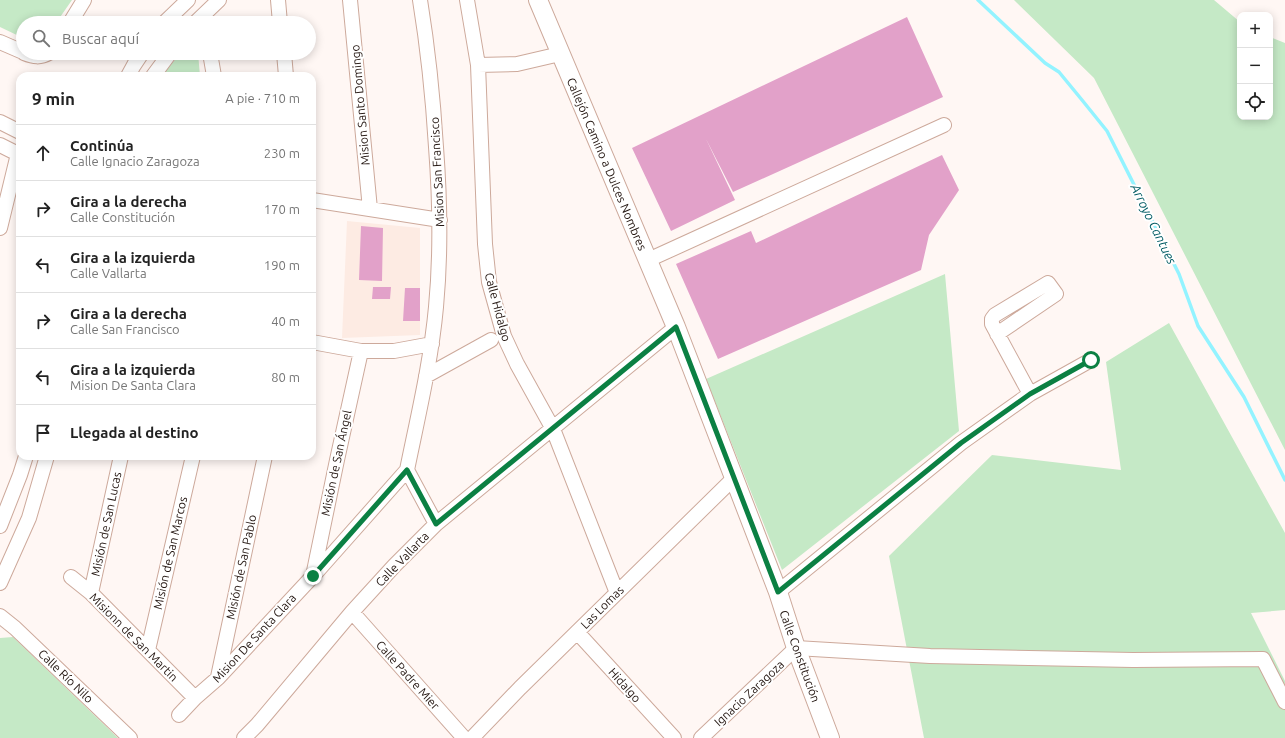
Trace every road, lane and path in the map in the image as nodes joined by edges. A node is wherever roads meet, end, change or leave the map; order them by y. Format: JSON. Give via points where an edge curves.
{"nodes":[{"id":1,"x":84,"y":0,"type":"edge"},
{"id":2,"x":188,"y":0,"type":"edge"},
{"id":3,"x":197,"y":0,"type":"edge"},
{"id":4,"x":219,"y":0,"type":"edge"},
{"id":5,"x":278,"y":0,"type":"edge"},
{"id":6,"x":350,"y":0,"type":"edge"},
{"id":7,"x":420,"y":0,"type":"edge"},
{"id":8,"x":467,"y":0,"type":"edge"},
{"id":9,"x":538,"y":0,"type":"edge"},
{"id":10,"x":74,"y":16,"type":"edge"},
{"id":11,"x":171,"y":16,"type":"edge"},
{"id":12,"x":199,"y":16,"type":"edge"},
{"id":13,"x":204,"y":16,"type":"edge"},
{"id":14,"x":279,"y":16,"type":"edge"},
{"id":15,"x":0,"y":42,"type":"edge"},
{"id":16,"x":16,"y":49,"type":"edge"},
{"id":17,"x":560,"y":54,"type":"junction"},
{"id":18,"x":137,"y":60,"type":"edge"},
{"id":19,"x":165,"y":60,"type":"edge"},
{"id":20,"x":211,"y":60,"type":"edge"},
{"id":21,"x":285,"y":60,"type":"edge"},
{"id":22,"x":478,"y":65,"type":"junction"},
{"id":23,"x":130,"y":72,"type":"edge"},
{"id":24,"x":156,"y":72,"type":"edge"},
{"id":25,"x":213,"y":72,"type":"edge"},
{"id":26,"x":286,"y":72,"type":"edge"},
{"id":27,"x":0,"y":122,"type":"edge"},
{"id":28,"x":944,"y":125,"type":"dead end"},
{"id":29,"x":16,"y":130,"type":"edge"},
{"id":30,"x":0,"y":145,"type":"edge"},
{"id":31,"x":16,"y":153,"type":"edge"},
{"id":32,"x":16,"y":166,"type":"edge"},
{"id":33,"x":316,"y":201,"type":"edge"},
{"id":34,"x":370,"y":209,"type":"junction"},
{"id":35,"x":440,"y":220,"type":"junction"},
{"id":36,"x":0,"y":228,"type":"edge"},
{"id":37,"x":648,"y":260,"type":"junction"},
{"id":38,"x":676,"y":327,"type":"junction"},
{"id":39,"x":997,"y":334,"type":"dead end"},
{"id":40,"x":491,"y":340,"type":"dead end"},
{"id":41,"x":316,"y":343,"type":"edge"},
{"id":42,"x":432,"y":344,"type":"junction"},
{"id":43,"x":361,"y":351,"type":"junction"},
{"id":44,"x":1091,"y":360,"type":"dead end"},
{"id":45,"x":426,"y":376,"type":"junction"},
{"id":46,"x":1030,"y":394,"type":"junction"},
{"id":47,"x":553,"y":429,"type":"junction"},
{"id":48,"x":25,"y":460,"type":"edge"},
{"id":49,"x":46,"y":460,"type":"edge"},
{"id":50,"x":120,"y":460,"type":"edge"},
{"id":51,"x":192,"y":460,"type":"edge"},
{"id":52,"x":264,"y":460,"type":"edge"},
{"id":53,"x":407,"y":470,"type":"junction"},
{"id":54,"x":734,"y":478,"type":"junction"},
{"id":55,"x":436,"y":524,"type":"junction"},
{"id":56,"x":0,"y":526,"type":"edge"},
{"id":57,"x":313,"y":576,"type":"junction"},
{"id":58,"x":71,"y":577,"type":"dead end"},
{"id":59,"x":0,"y":583,"type":"edge"},
{"id":60,"x":778,"y":592,"type":"junction"},
{"id":61,"x":91,"y":593,"type":"junction"},
{"id":62,"x":617,"y":593,"type":"junction"},
{"id":63,"x":352,"y":612,"type":"junction"},
{"id":64,"x":0,"y":616,"type":"edge"},
{"id":65,"x":577,"y":632,"type":"junction"},
{"id":66,"x":796,"y":648,"type":"junction"},
{"id":67,"x":148,"y":650,"type":"junction"},
{"id":68,"x":218,"y":678,"type":"junction"},
{"id":69,"x":195,"y":698,"type":"junction"},
{"id":70,"x":1285,"y":702,"type":"edge"},
{"id":71,"x":179,"y":715,"type":"dead end"},
{"id":72,"x":130,"y":738,"type":"edge"},
{"id":73,"x":244,"y":738,"type":"edge"},
{"id":74,"x":464,"y":738,"type":"edge"},
{"id":75,"x":472,"y":738,"type":"edge"},
{"id":76,"x":674,"y":738,"type":"edge"},
{"id":77,"x":701,"y":738,"type":"edge"},
{"id":78,"x":830,"y":738,"type":"edge"}],
"edges":[{"from":1,"to":10,"type":"street"},
{"from":2,"to":11,"type":"street"},
{"from":3,"to":12,"type":"street"},
{"from":4,"to":13,"type":"street"},
{"from":5,"to":14,"type":"street"},
{"from":6,"to":34,"type":"street","name":"Mision Santo Domingo"},
{"from":7,"to":35,"type":"street","name":"Mision San Francisco","via":[[432,85]]},
{"from":8,"to":22,"type":"street","name":"Calle Hidalgo"},
{"from":9,"to":17,"type":"main road","name":"Callejón Camino a Dulces Nombres"},
{"from":15,"to":16,"type":"street"},
{"from":17,"to":22,"type":"street","via":[[516,64]]},
{"from":17,"to":37,"type":"main road","name":"Callejón Camino a Dulces Nombres"},
{"from":18,"to":23,"type":"street"},
{"from":19,"to":24,"type":"street"},
{"from":20,"to":25,"type":"street"},
{"from":21,"to":26,"type":"street"},
{"from":22,"to":47,"type":"street","name":"Calle Hidalgo","via":[[485,244],[489,282],[504,336]]},
{"from":27,"to":29,"type":"street"},
{"from":28,"to":37,"type":"street"},
{"from":30,"to":31,"type":"street"},
{"from":32,"to":36,"type":"street"},
{"from":33,"to":34,"type":"street"},
{"from":34,"to":35,"type":"street"},
{"from":35,"to":42,"type":"street","name":"Mision San Francisco","via":[[439,273]]},
{"from":37,"to":38,"type":"main road","name":"Callejón Camino a Dulces Nombres"},
{"from":38,"to":47,"type":"street","name":"Calle Vallarta"},
{"from":38,"to":54,"type":"main road","name":"Calle Constitución"},
{"from":39,"to":46,"type":"street"},
{"from":40,"to":45,"type":"street"},
{"from":41,"to":43,"type":"street"},
{"from":42,"to":43,"type":"street","via":[[394,351]]},
{"from":42,"to":45,"type":"street","name":"Mision San Francisco"},
{"from":43,"to":57,"type":"street","name":"Misión de San Ángel"},
{"from":44,"to":46,"type":"street"},
{"from":45,"to":53,"type":"street","name":"Mision San Francisco"},
{"from":46,"to":60,"type":"street","via":[[961,443]]},
{"from":47,"to":55,"type":"street","name":"Calle Vallarta"},
{"from":47,"to":62,"type":"street","name":"Calle Hidalgo"},
{"from":48,"to":56,"type":"street"},
{"from":49,"to":59,"type":"street","via":[[29,518]]},
{"from":50,"to":61,"type":"street","name":"Misión de San Lucas"},
{"from":51,"to":67,"type":"street","name":"Misión de San Marcos"},
{"from":52,"to":68,"type":"street","name":"Misión de San Pablo"},
{"from":53,"to":55,"type":"street"},
{"from":53,"to":57,"type":"street","name":"Mision De Santa Clara"},
{"from":54,"to":60,"type":"main road","name":"Calle Constitución"},
{"from":54,"to":62,"type":"street","name":"Las Lomas"},
{"from":55,"to":63,"type":"street","name":"Calle Vallarta"},
{"from":57,"to":68,"type":"street","name":"Mision De Santa Clara"},
{"from":58,"to":61,"type":"street","name":"Misionn de San Martin"},
{"from":60,"to":66,"type":"main road","name":"Calle Constitución"},
{"from":61,"to":67,"type":"street","name":"Misionn de San Martin"},
{"from":62,"to":65,"type":"street","name":"Las Lomas"},
{"from":63,"to":73,"type":"street","name":"Calle Vallarta"},
{"from":63,"to":74,"type":"street","name":"Calle Padre Mier"},
{"from":64,"to":72,"type":"street","name":"Calle Río Nilo"},
{"from":65,"to":75,"type":"street","name":"Las Lomas"},
{"from":65,"to":76,"type":"street","name":"Hidalgo"},
{"from":66,"to":70,"type":"street","via":[[938,656],[1133,660],[1263,659]]},
{"from":66,"to":77,"type":"street","name":"Ignacio Zaragoza"},
{"from":66,"to":78,"type":"main road","name":"Calle Constitución"},
{"from":67,"to":69,"type":"street","name":"Misionn de San Martin"},
{"from":68,"to":69,"type":"street","name":"Mision De Santa Clara"},
{"from":69,"to":71,"type":"street","name":"Mision De Santa Clara"}]}
